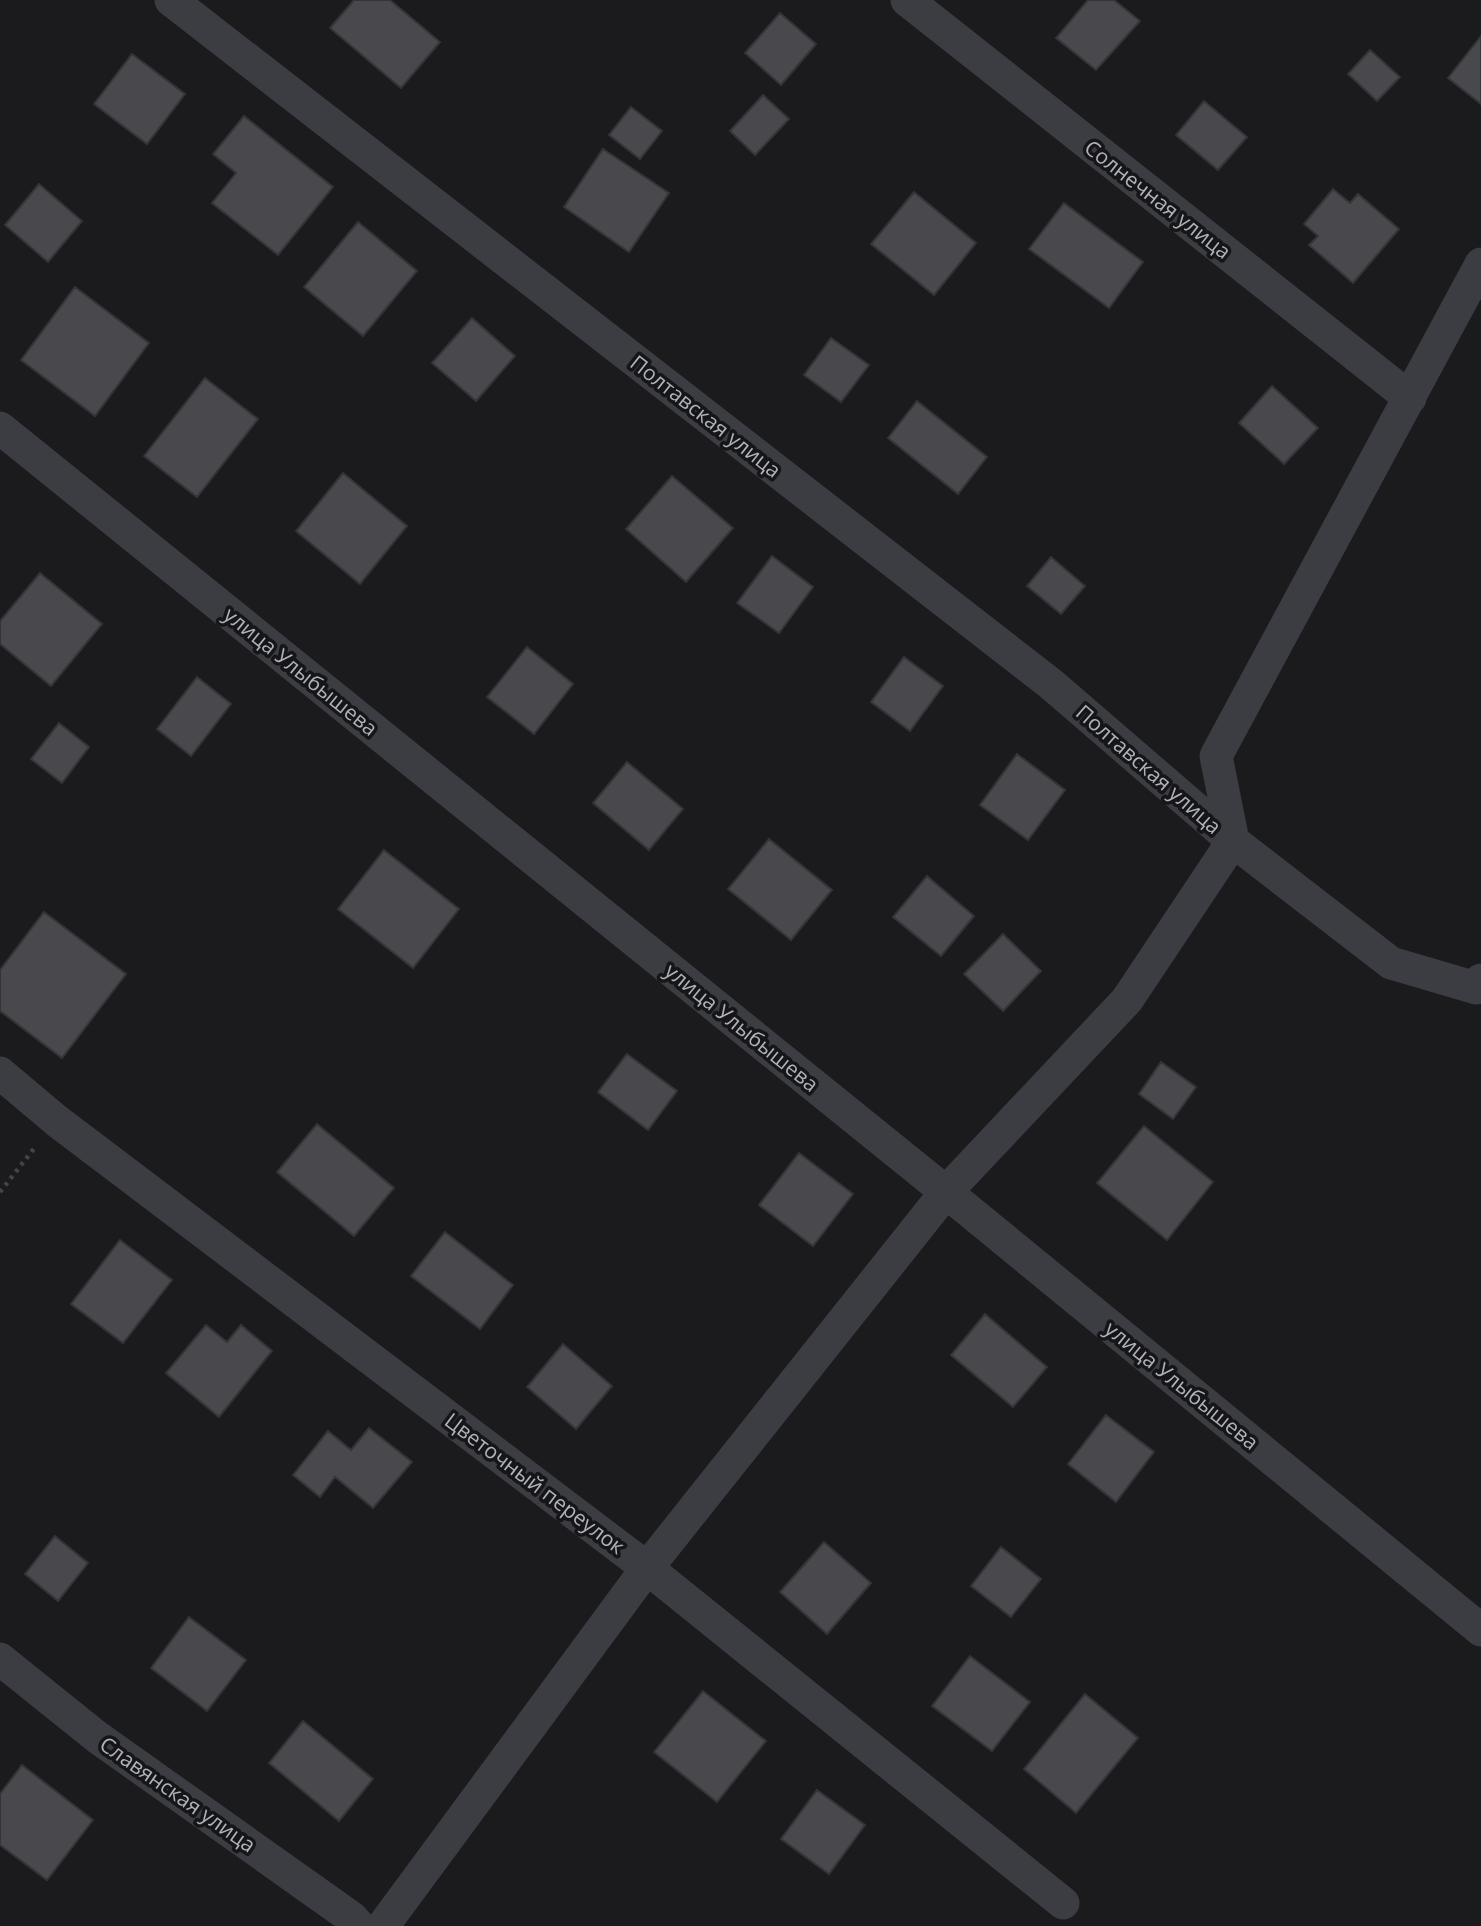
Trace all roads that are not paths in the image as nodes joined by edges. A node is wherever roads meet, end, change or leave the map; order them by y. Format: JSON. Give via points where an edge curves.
{"nodes":[{"id":1,"x":171,"y":0,"type":"edge"},
{"id":2,"x":907,"y":0,"type":"edge"},
{"id":3,"x":1481,"y":264,"type":"edge"},
{"id":4,"x":1410,"y":398,"type":"junction"},
{"id":5,"x":0,"y":428,"type":"edge"},
{"id":6,"x":1233,"y":841,"type":"junction"},
{"id":7,"x":1481,"y":980,"type":"edge"},
{"id":8,"x":0,"y":1073,"type":"edge"},
{"id":9,"x":946,"y":1192,"type":"junction"},
{"id":10,"x":647,"y":1568,"type":"junction"},
{"id":11,"x":1481,"y":1630,"type":"edge"},
{"id":12,"x":0,"y":1659,"type":"edge"},
{"id":13,"x":1063,"y":1903,"type":"dead end"},
{"id":14,"x":359,"y":1926,"type":"edge"},
{"id":15,"x":383,"y":1926,"type":"edge"}],
"edges":[{"from":1,"to":6,"type":"street","name":"Полтавская улица","via":[[1051,684]]},
{"from":2,"to":4,"type":"street","name":"Солнечная улица"},
{"from":3,"to":4,"type":"street"},
{"from":4,"to":6,"type":"street","via":[[1216,756]]},
{"from":5,"to":9,"type":"street","name":"улица Улыбышева"},
{"from":6,"to":7,"type":"street","name":"Полтавская улица","via":[[1391,963],[1476,988]]},
{"from":6,"to":9,"type":"street","via":[[1127,1000]]},
{"from":8,"to":10,"type":"street","name":"Цветочный переулок"},
{"from":9,"to":10,"type":"street"},
{"from":9,"to":11,"type":"street","name":"улица Улыбышева"},
{"from":10,"to":13,"type":"street","name":"Цветочный переулок"},
{"from":10,"to":15,"type":"street"},
{"from":12,"to":14,"type":"street","name":"Славянская улица","via":[[97,1737]]}]}
